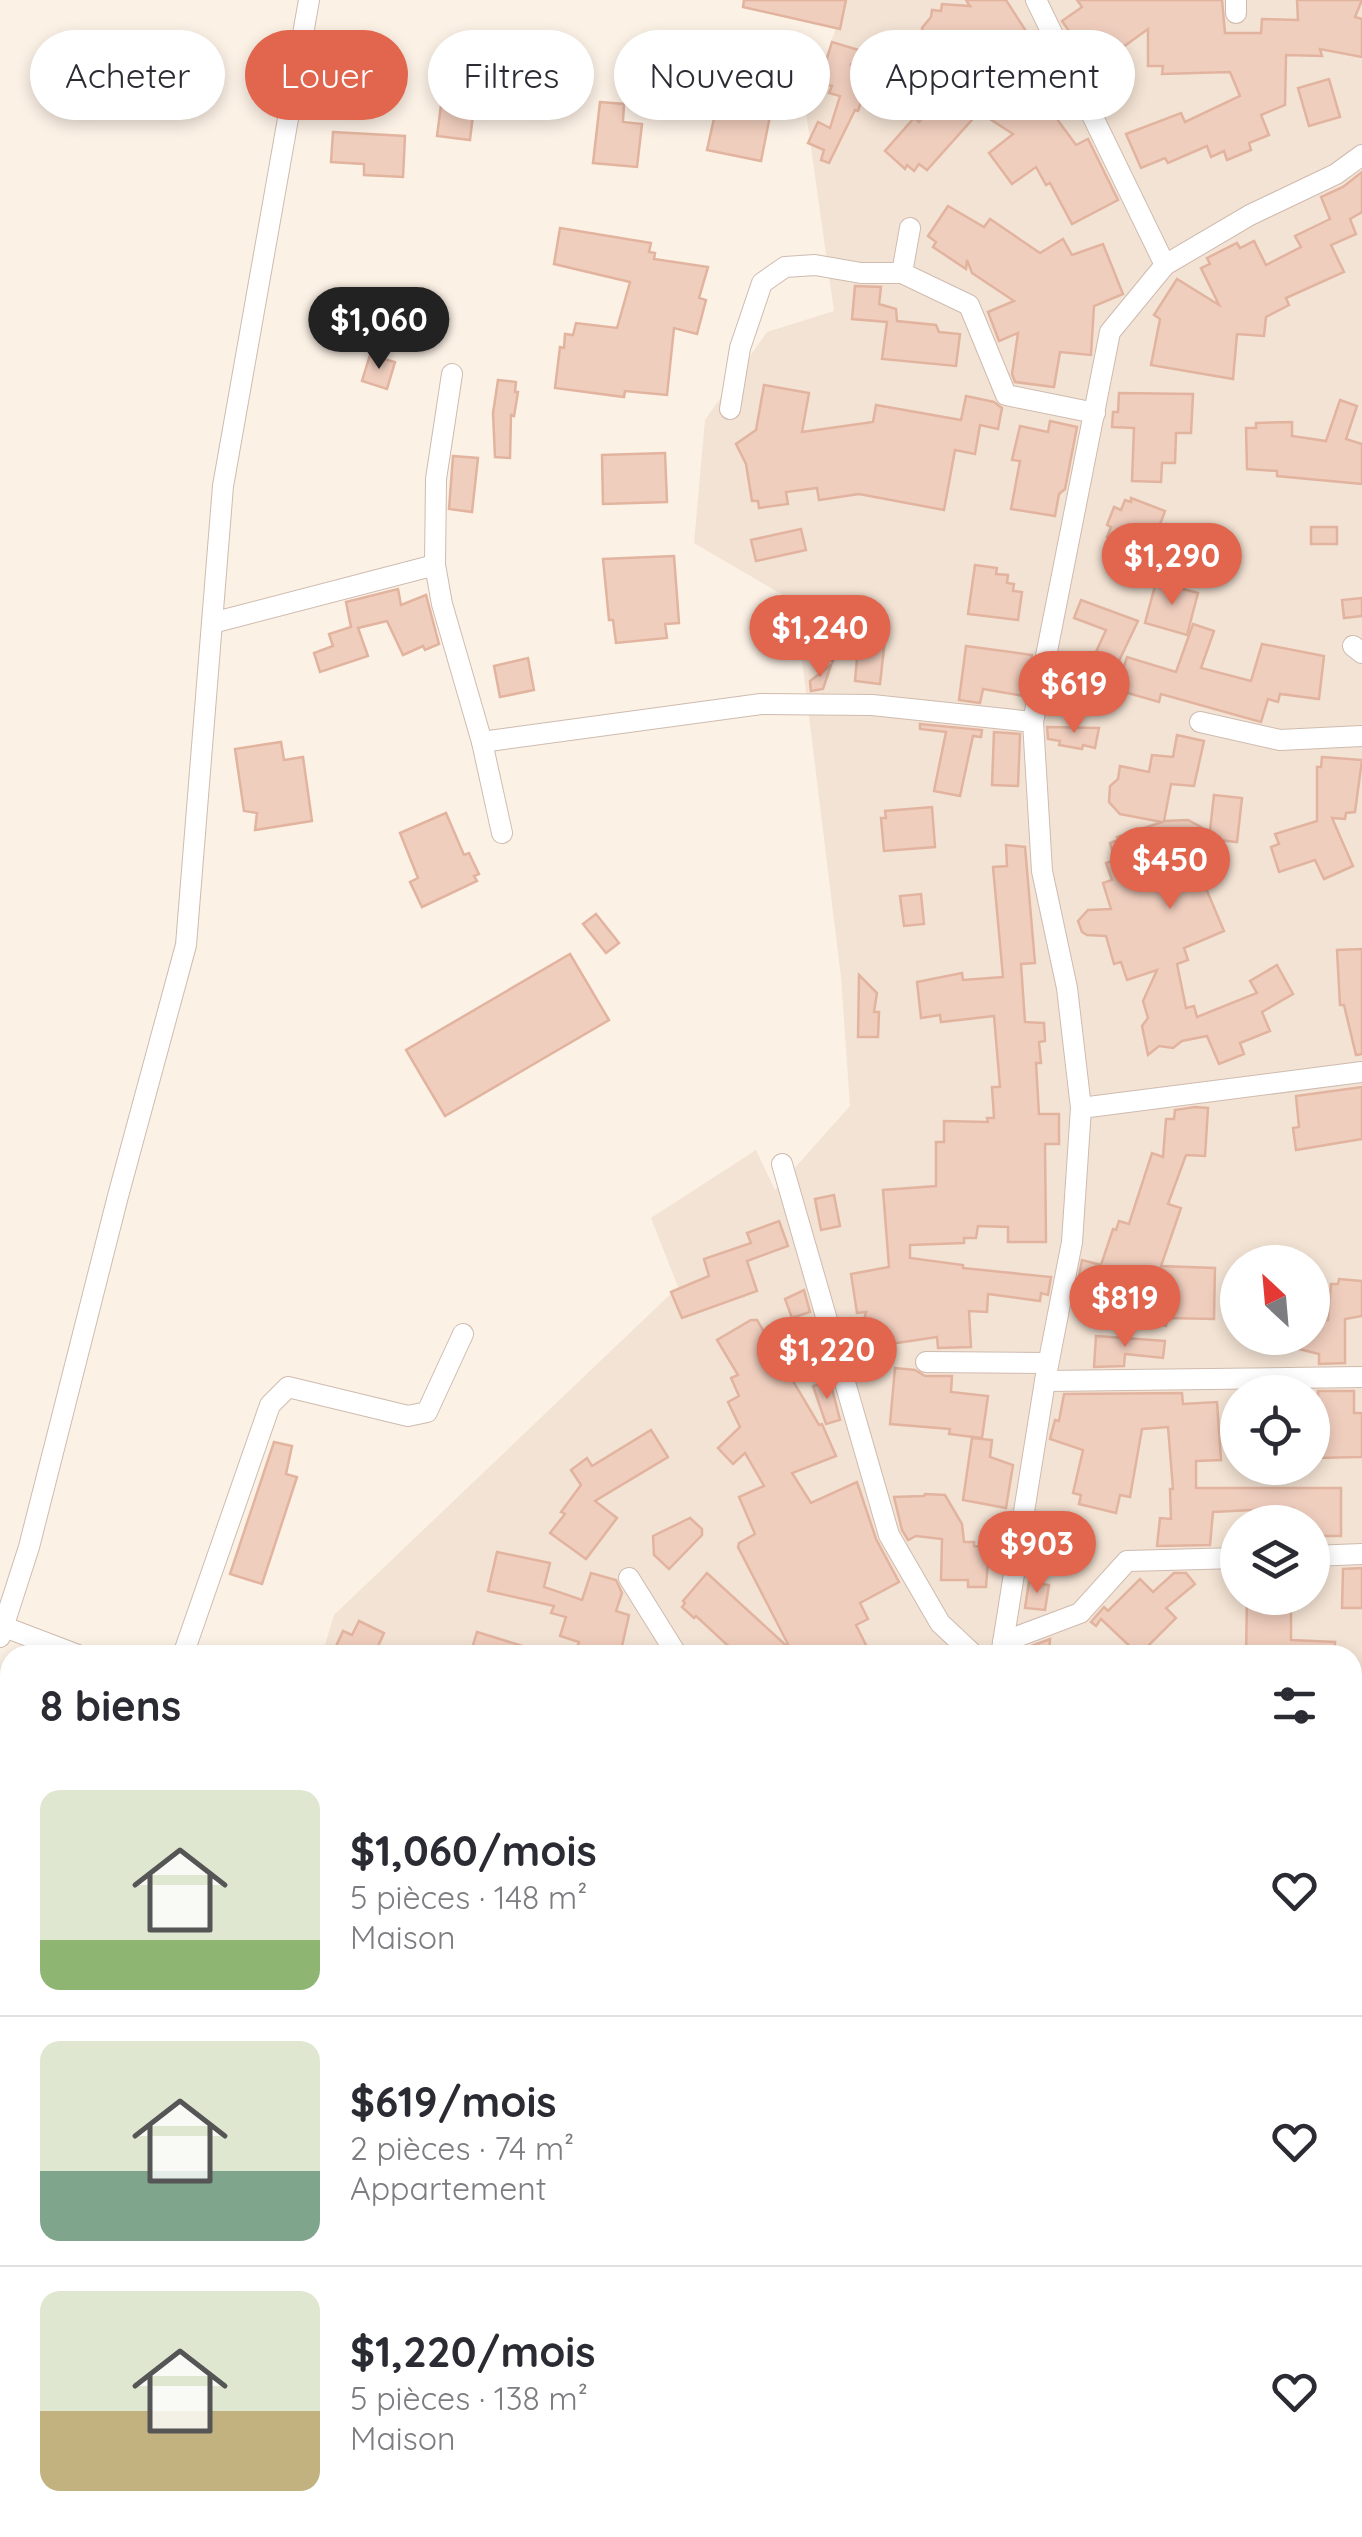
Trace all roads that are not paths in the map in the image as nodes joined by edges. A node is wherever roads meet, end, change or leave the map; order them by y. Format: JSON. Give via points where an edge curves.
{"nodes":[{"id":1,"x":309,"y":0,"type":"edge"},
{"id":2,"x":1036,"y":0,"type":"edge"},
{"id":3,"x":1362,"y":156,"type":"edge"},
{"id":4,"x":910,"y":228,"type":"dead end"},
{"id":5,"x":1164,"y":265,"type":"junction"},
{"id":6,"x":902,"y":273,"type":"junction"},
{"id":7,"x":452,"y":374,"type":"dead end"},
{"id":8,"x":730,"y":409,"type":"dead end"},
{"id":9,"x":1095,"y":413,"type":"junction"},
{"id":10,"x":435,"y":565,"type":"junction"},
{"id":11,"x":212,"y":623,"type":"junction"},
{"id":12,"x":1033,"y":722,"type":"junction"},
{"id":13,"x":1200,"y":722,"type":"dead end"},
{"id":14,"x":1362,"y":736,"type":"edge"},
{"id":15,"x":482,"y":742,"type":"junction"},
{"id":16,"x":502,"y":833,"type":"dead end"},
{"id":17,"x":1362,"y":1072,"type":"edge"},
{"id":18,"x":1081,"y":1108,"type":"junction"},
{"id":19,"x":782,"y":1164,"type":"dead end"},
{"id":20,"x":463,"y":1334,"type":"dead end"},
{"id":21,"x":926,"y":1362,"type":"dead end"},
{"id":22,"x":1047,"y":1372,"type":"junction"},
{"id":23,"x":1362,"y":1376,"type":"edge"},
{"id":24,"x":1362,"y":1554,"type":"edge"},
{"id":25,"x":1330,"y":1555,"type":"edge"},
{"id":26,"x":1220,"y":1558,"type":"edge"},
{"id":27,"x":629,"y":1578,"type":"dead end"},
{"id":28,"x":1,"y":1632,"type":"edge"},
{"id":29,"x":45,"y":1645,"type":"edge"},
{"id":30,"x":186,"y":1645,"type":"edge"},
{"id":31,"x":670,"y":1645,"type":"edge"},
{"id":32,"x":963,"y":1645,"type":"edge"},
{"id":33,"x":1003,"y":1645,"type":"edge"},
{"id":34,"x":1011,"y":1645,"type":"edge"}],
"edges":[{"from":1,"to":11,"type":"street","via":[[223,486]]},
{"from":2,"to":5,"type":"street"},
{"from":3,"to":5,"type":"street"},
{"from":4,"to":6,"type":"street"},
{"from":5,"to":9,"type":"street","via":[[1110,332]]},
{"from":6,"to":8,"type":"street","via":[[785,267],[762,283],[740,348]]},
{"from":6,"to":9,"type":"street","via":[[969,305],[1006,395]]},
{"from":7,"to":10,"type":"street","via":[[436,480]]},
{"from":9,"to":12,"type":"street"},
{"from":10,"to":11,"type":"street"},
{"from":10,"to":15,"type":"street"},
{"from":11,"to":28,"type":"street","via":[[186,944],[30,1547]]},
{"from":12,"to":15,"type":"street","via":[[885,706],[760,704]]},
{"from":12,"to":18,"type":"street","via":[[1042,871],[1067,988]]},
{"from":13,"to":14,"type":"street","via":[[1280,740]]},
{"from":15,"to":16,"type":"street"},
{"from":17,"to":18,"type":"street"},
{"from":18,"to":22,"type":"street","via":[[1072,1242]]},
{"from":19,"to":32,"type":"street","via":[[889,1535],[940,1624]]},
{"from":20,"to":30,"type":"street","via":[[428,1412],[408,1416],[288,1387],[270,1405]]},
{"from":21,"to":22,"type":"street"},
{"from":22,"to":23,"type":"street"},
{"from":22,"to":33,"type":"street"},
{"from":24,"to":25,"type":"street"},
{"from":26,"to":34,"type":"street","via":[[1127,1560],[1080,1613]]},
{"from":27,"to":31,"type":"street"},
{"from":28,"to":29,"type":"street"}]}
